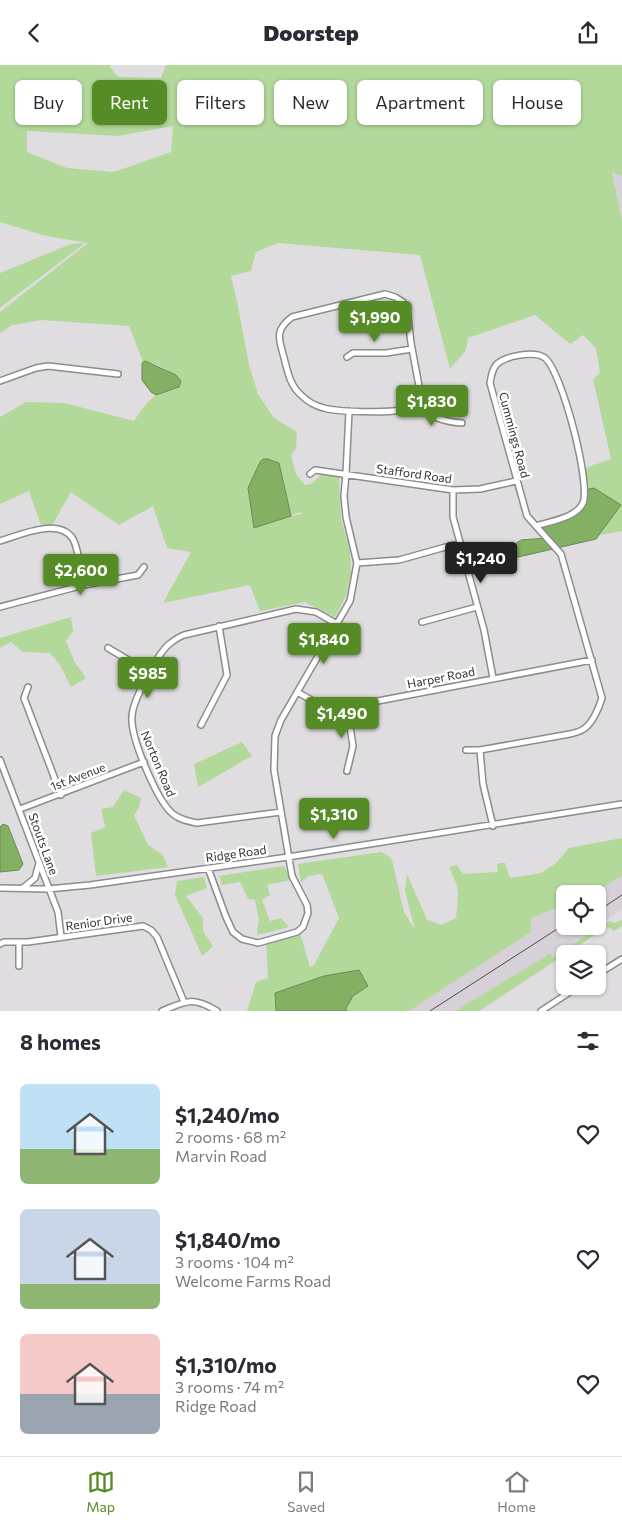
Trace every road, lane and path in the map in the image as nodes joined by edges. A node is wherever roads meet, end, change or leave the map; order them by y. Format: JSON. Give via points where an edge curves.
{"nodes":[{"id":1,"x":412,"y":349,"type":"junction"},
{"id":2,"x":347,"y":357,"type":"dead end"},
{"id":3,"x":118,"y":374,"type":"dead end"},
{"id":4,"x":0,"y":381,"type":"edge"},
{"id":5,"x":412,"y":404,"type":"junction"},
{"id":6,"x":349,"y":411,"type":"junction"},
{"id":7,"x":462,"y":423,"type":"dead end"},
{"id":8,"x":310,"y":474,"type":"dead end"},
{"id":9,"x":346,"y":474,"type":"junction"},
{"id":10,"x":516,"y":481,"type":"junction"},
{"id":11,"x":453,"y":491,"type":"junction"},
{"id":12,"x":536,"y":526,"type":"junction"},
{"id":13,"x":0,"y":541,"type":"edge"},
{"id":14,"x":460,"y":543,"type":"junction"},
{"id":15,"x":357,"y":563,"type":"junction"},
{"id":16,"x":144,"y":567,"type":"dead end"},
{"id":17,"x":84,"y":585,"type":"junction"},
{"id":18,"x":0,"y":607,"type":"edge"},
{"id":19,"x":477,"y":607,"type":"junction"},
{"id":20,"x":422,"y":622,"type":"dead end"},
{"id":21,"x":336,"y":624,"type":"junction"},
{"id":22,"x":219,"y":626,"type":"junction"},
{"id":23,"x":108,"y":648,"type":"dead end"},
{"id":24,"x":592,"y":660,"type":"junction"},
{"id":25,"x":150,"y":673,"type":"junction"},
{"id":26,"x":494,"y":678,"type":"junction"},
{"id":27,"x":28,"y":687,"type":"dead end"},
{"id":28,"x":297,"y":692,"type":"junction"},
{"id":29,"x":347,"y":707,"type":"junction"},
{"id":30,"x":201,"y":725,"type":"dead end"},
{"id":31,"x":466,"y":750,"type":"dead end"},
{"id":32,"x":480,"y":751,"type":"junction"},
{"id":33,"x":0,"y":760,"type":"edge"},
{"id":34,"x":144,"y":762,"type":"junction"},
{"id":35,"x":347,"y":771,"type":"dead end"},
{"id":36,"x":61,"y":795,"type":"junction"},
{"id":37,"x":622,"y":804,"type":"edge"},
{"id":38,"x":20,"y":809,"type":"junction"},
{"id":39,"x":281,"y":812,"type":"junction"},
{"id":40,"x":493,"y":825,"type":"junction"},
{"id":41,"x":288,"y":857,"type":"junction"},
{"id":42,"x":39,"y":863,"type":"junction"},
{"id":43,"x":208,"y":868,"type":"junction"},
{"id":44,"x":0,"y":888,"type":"edge"},
{"id":45,"x":23,"y":888,"type":"junction"},
{"id":46,"x":48,"y":889,"type":"junction"},
{"id":47,"x":61,"y":937,"type":"junction"},
{"id":48,"x":19,"y":942,"type":"junction"},
{"id":49,"x":0,"y":944,"type":"edge"},
{"id":50,"x":622,"y":959,"type":"edge"},
{"id":51,"x":19,"y":966,"type":"dead end"},
{"id":52,"x":606,"y":969,"type":"edge"},
{"id":53,"x":566,"y":995,"type":"edge"},
{"id":54,"x":184,"y":1002,"type":"junction"},
{"id":55,"x":162,"y":1011,"type":"edge"},
{"id":56,"x":217,"y":1011,"type":"edge"},
{"id":57,"x":542,"y":1011,"type":"edge"}],
"edges":[{"from":1,"to":2,"type":"street","via":[[353,353]]},
{"from":1,"to":5,"type":"street","via":[[419,387],[416,401]]},
{"from":1,"to":6,"type":"street","via":[[407,309],[396,297],[385,295],[292,317],[285,322],[278,339],[293,386],[318,407]]},
{"from":3,"to":4,"type":"street","via":[[48,367]]},
{"from":5,"to":6,"type":"street","via":[[387,412]]},
{"from":5,"to":7,"type":"street","via":[[442,421]]},
{"from":6,"to":9,"type":"street"},
{"from":8,"to":9,"type":"street","name":"Stafford Road","via":[[314,470]]},
{"from":9,"to":11,"type":"street","name":"Stafford Road"},
{"from":9,"to":15,"type":"street","via":[[346,517]]},
{"from":10,"to":11,"type":"street","name":"Stafford Road"},
{"from":10,"to":12,"type":"street","name":"Cummings Road","via":[[527,516]]},
{"from":10,"to":12,"type":"street","name":"Cummings Road","via":[[490,383],[494,367],[500,361],[530,353],[545,358],[551,365],[562,393],[581,460],[585,496],[571,515]]},
{"from":11,"to":14,"type":"street","via":[[453,517]]},
{"from":12,"to":24,"type":"street","name":"Cummings Road","via":[[561,555]]},
{"from":13,"to":17,"type":"street","via":[[43,529],[66,531],[74,540]]},
{"from":14,"to":15,"type":"street","via":[[399,560]]},
{"from":14,"to":19,"type":"street"},
{"from":15,"to":21,"type":"street","via":[[350,601]]},
{"from":16,"to":17,"type":"street","via":[[138,575]]},
{"from":17,"to":18,"type":"street"},
{"from":19,"to":20,"type":"street"},
{"from":19,"to":26,"type":"street"},
{"from":21,"to":22,"type":"street","name":"Norton Road","via":[[316,612],[296,609]]},
{"from":21,"to":28,"type":"street"},
{"from":22,"to":25,"type":"street","name":"Norton Road","via":[[175,639]]},
{"from":22,"to":30,"type":"street","via":[[227,675]]},
{"from":23,"to":25,"type":"street"},
{"from":24,"to":26,"type":"street","name":"Harper Road"},
{"from":24,"to":32,"type":"street","name":"Cummings Road","via":[[602,698],[583,730]]},
{"from":25,"to":34,"type":"street","name":"Norton Road","via":[[135,701],[132,717],[133,732]]},
{"from":26,"to":29,"type":"street","name":"Harper Road"},
{"from":27,"to":36,"type":"street","via":[[24,698]]},
{"from":28,"to":29,"type":"street","name":"Harper Road","via":[[326,708]]},
{"from":28,"to":39,"type":"street","via":[[275,736],[274,770]]},
{"from":29,"to":35,"type":"street","via":[[353,747]]},
{"from":31,"to":32,"type":"street","name":"Cummings Road"},
{"from":32,"to":40,"type":"street","via":[[483,784]]},
{"from":33,"to":38,"type":"street","name":"Stouts Lane"},
{"from":34,"to":36,"type":"street","name":"1st Avenue"},
{"from":34,"to":39,"type":"street","name":"Norton Road","via":[[159,796],[173,814],[184,821],[220,821]]},
{"from":36,"to":38,"type":"street","name":"1st Avenue"},
{"from":37,"to":40,"type":"street","name":"Ridge Road"},
{"from":38,"to":42,"type":"street","name":"Stouts Lane"},
{"from":39,"to":41,"type":"street"},
{"from":40,"to":41,"type":"street","name":"Ridge Road"},
{"from":41,"to":43,"type":"street","name":"Ridge Road"},
{"from":41,"to":43,"type":"street","via":[[292,876],[307,905],[306,921],[297,933],[258,943],[242,939],[233,932]]},
{"from":42,"to":45,"type":"street","via":[[35,878]]},
{"from":42,"to":46,"type":"street","name":"Stouts Lane"},
{"from":43,"to":46,"type":"street","name":"Ridge Road"},
{"from":44,"to":45,"type":"street","name":"Ridge Road"},
{"from":45,"to":46,"type":"street","name":"Ridge Road"},
{"from":46,"to":47,"type":"street","name":"Stouts Lane","via":[[58,912]]},
{"from":47,"to":48,"type":"street","name":"Renior Drive"},
{"from":47,"to":54,"type":"street","name":"Renior Drive","via":[[143,926],[157,937]]},
{"from":48,"to":49,"type":"street","name":"Renior Drive"},
{"from":48,"to":51,"type":"street"},
{"from":50,"to":52,"type":"street"},
{"from":53,"to":57,"type":"street"},
{"from":54,"to":55,"type":"street"},
{"from":54,"to":56,"type":"street","via":[[198,1001]]}]}
